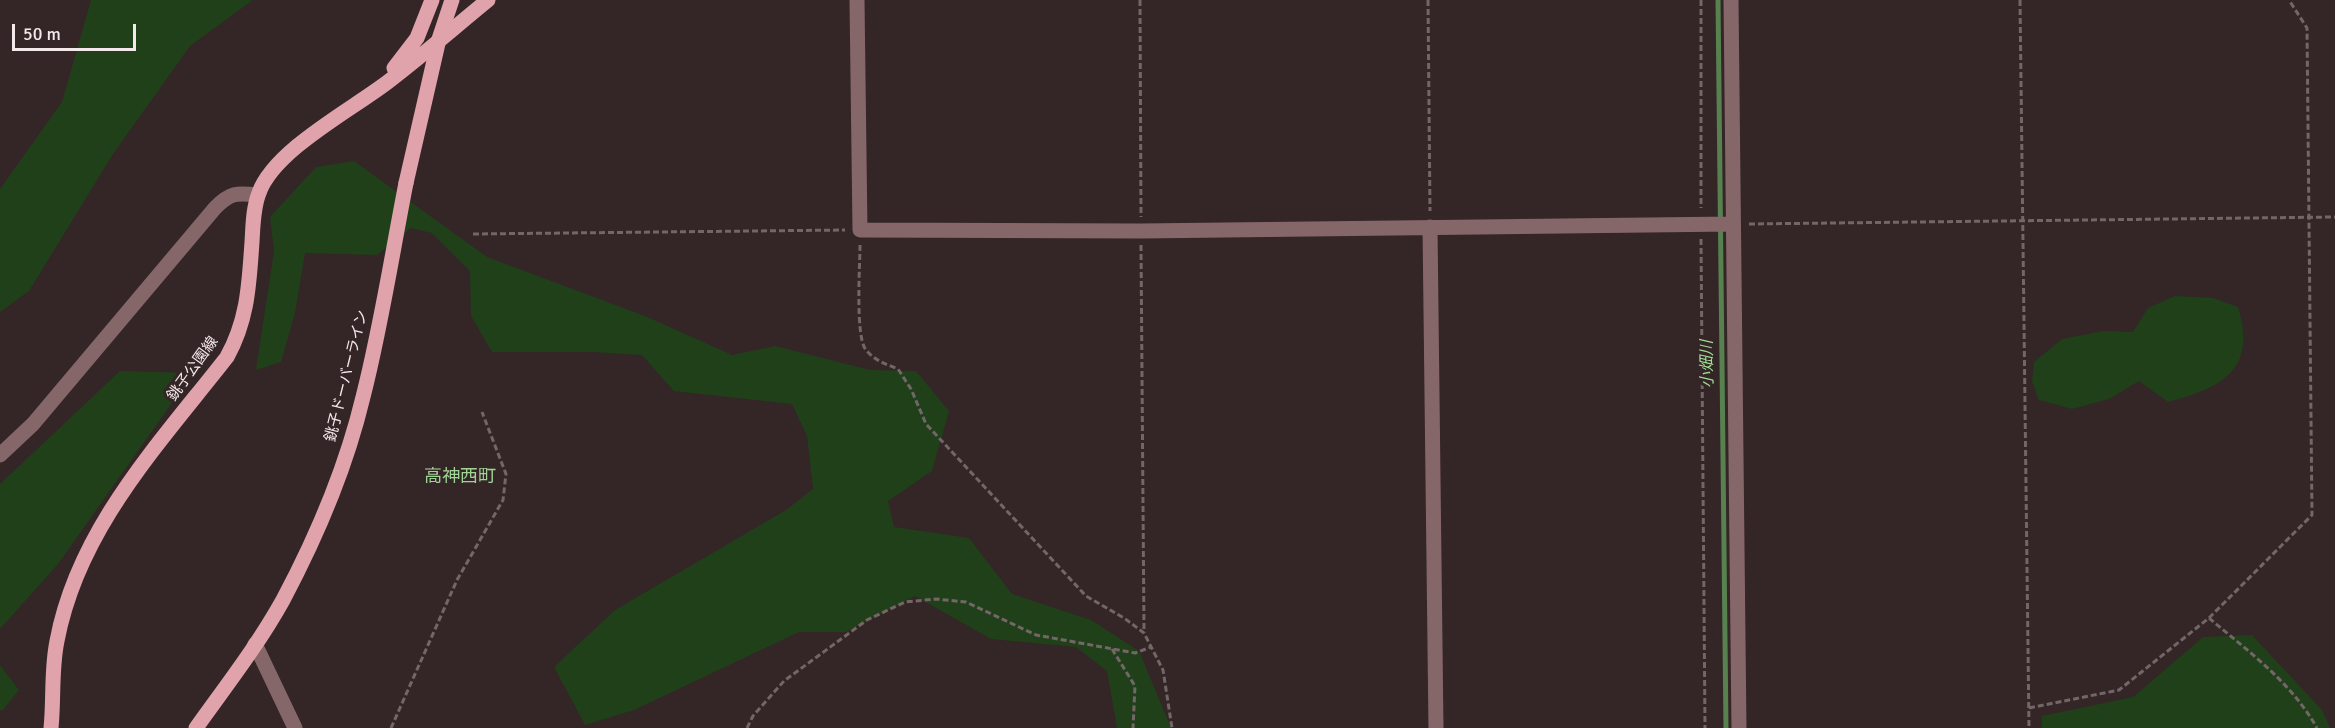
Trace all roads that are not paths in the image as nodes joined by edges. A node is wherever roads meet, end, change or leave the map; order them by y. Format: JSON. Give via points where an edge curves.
{"nodes":[{"id":1,"x":432,"y":0,"type":"edge"},
{"id":2,"x":452,"y":0,"type":"edge"},
{"id":3,"x":488,"y":0,"type":"edge"},
{"id":4,"x":856,"y":0,"type":"edge"},
{"id":5,"x":1731,"y":0,"type":"edge"},
{"id":6,"x":388,"y":82,"type":"junction"},
{"id":7,"x":258,"y":195,"type":"junction"},
{"id":8,"x":1732,"y":224,"type":"junction"},
{"id":9,"x":1430,"y":227,"type":"junction"},
{"id":10,"x":0,"y":455,"type":"edge"},
{"id":11,"x":255,"y":644,"type":"junction"},
{"id":12,"x":51,"y":728,"type":"edge"},
{"id":13,"x":196,"y":728,"type":"edge"},
{"id":14,"x":295,"y":728,"type":"edge"},
{"id":15,"x":1436,"y":728,"type":"edge"},
{"id":16,"x":1739,"y":728,"type":"edge"}],
"edges":[{"from":1,"to":6,"type":"main road","via":[[417,38],[394,67]]},
{"from":2,"to":11,"type":"main road","name":"銚子ドーバーライン","bridge":true,"via":[[439,39],[365,388],[346,456],[305,554]]},
{"from":3,"to":6,"type":"main road","name":"銚子公園線"},
{"from":4,"to":9,"type":"street","via":[[860,230]]},
{"from":5,"to":8,"type":"street"},
{"from":6,"to":7,"type":"main road","name":"銚子公園線","via":[[298,146],[276,166]]},
{"from":7,"to":10,"type":"street","via":[[230,195],[215,208],[33,424]]},
{"from":7,"to":12,"type":"main road","name":"銚子公園線","via":[[249,288],[238,337],[227,357],[126,486],[90,547],[74,583],[57,642]]},
{"from":8,"to":9,"type":"street"},
{"from":8,"to":16,"type":"street"},
{"from":9,"to":15,"type":"street"},
{"from":11,"to":13,"type":"main road","name":"銚子ドーバーライン"},
{"from":11,"to":14,"type":"street"}]}
